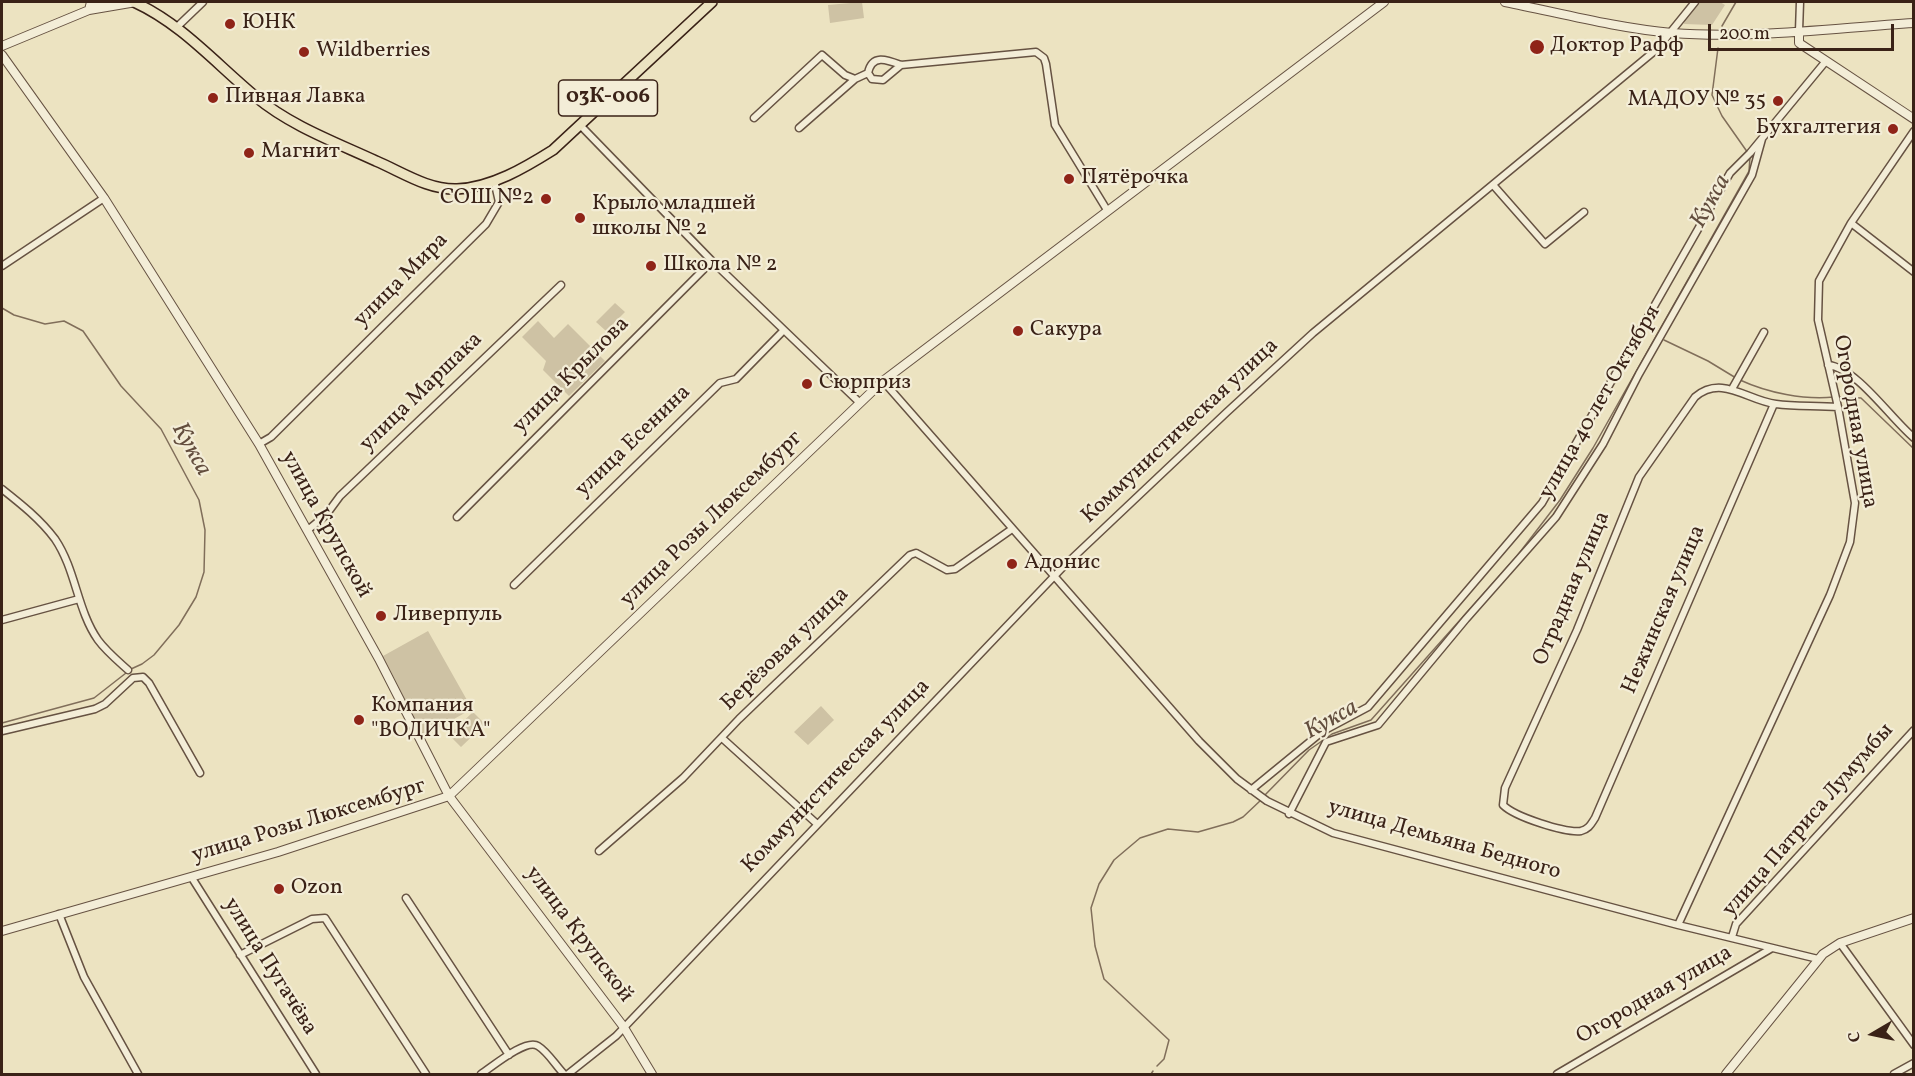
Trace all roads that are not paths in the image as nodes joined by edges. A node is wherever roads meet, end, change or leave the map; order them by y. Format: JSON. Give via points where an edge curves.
{"nodes":[{"id":1,"x":103,"y":2,"type":"edge"},
{"id":2,"x":135,"y":2,"type":"edge"},
{"id":3,"x":203,"y":2,"type":"edge"},
{"id":4,"x":712,"y":2,"type":"edge"},
{"id":5,"x":1384,"y":2,"type":"edge"},
{"id":6,"x":1505,"y":2,"type":"edge"},
{"id":7,"x":1695,"y":2,"type":"edge"},
{"id":8,"x":1800,"y":2,"type":"edge"},
{"id":9,"x":90,"y":6,"type":"edge"},
{"id":10,"x":1914,"y":23,"type":"edge"},
{"id":11,"x":178,"y":26,"type":"junction"},
{"id":12,"x":1799,"y":31,"type":"junction"},
{"id":13,"x":1671,"y":33,"type":"junction"},
{"id":14,"x":2,"y":46,"type":"edge"},
{"id":15,"x":2,"y":55,"type":"edge"},
{"id":16,"x":1826,"y":62,"type":"junction"},
{"id":17,"x":901,"y":65,"type":"junction"},
{"id":18,"x":868,"y":73,"type":"junction"},
{"id":19,"x":855,"y":79,"type":"junction"},
{"id":20,"x":754,"y":118,"type":"dead end"},
{"id":21,"x":1914,"y":120,"type":"edge"},
{"id":22,"x":580,"y":125,"type":"junction"},
{"id":23,"x":799,"y":128,"type":"dead end"},
{"id":24,"x":1914,"y":131,"type":"edge"},
{"id":25,"x":1763,"y":135,"type":"junction"},
{"id":26,"x":494,"y":180,"type":"junction"},
{"id":27,"x":1494,"y":186,"type":"junction"},
{"id":28,"x":104,"y":198,"type":"junction"},
{"id":29,"x":1107,"y":210,"type":"junction"},
{"id":30,"x":1584,"y":212,"type":"dead end"},
{"id":31,"x":1851,"y":223,"type":"junction"},
{"id":32,"x":712,"y":261,"type":"junction"},
{"id":33,"x":2,"y":266,"type":"edge"},
{"id":34,"x":1914,"y":272,"type":"edge"},
{"id":35,"x":561,"y":285,"type":"dead end"},
{"id":36,"x":783,"y":331,"type":"junction"},
{"id":37,"x":1764,"y":332,"type":"dead end"},
{"id":38,"x":1828,"y":365,"type":"junction"},
{"id":39,"x":883,"y":381,"type":"junction"},
{"id":40,"x":1732,"y":389,"type":"junction"},
{"id":41,"x":859,"y":402,"type":"junction"},
{"id":42,"x":1774,"y":404,"type":"junction"},
{"id":43,"x":1837,"y":404,"type":"junction"},
{"id":44,"x":1914,"y":438,"type":"edge"},
{"id":45,"x":259,"y":444,"type":"junction"},
{"id":46,"x":2,"y":489,"type":"edge"},
{"id":47,"x":457,"y":517,"type":"dead end"},
{"id":48,"x":309,"y":529,"type":"junction"},
{"id":49,"x":1012,"y":529,"type":"junction"},
{"id":50,"x":1055,"y":577,"type":"junction"},
{"id":51,"x":514,"y":585,"type":"dead end"},
{"id":52,"x":79,"y":599,"type":"junction"},
{"id":53,"x":2,"y":620,"type":"edge"},
{"id":54,"x":128,"y":670,"type":"dead end"},
{"id":55,"x":1914,"y":730,"type":"edge"},
{"id":56,"x":2,"y":731,"type":"edge"},
{"id":57,"x":722,"y":738,"type":"junction"},
{"id":58,"x":200,"y":773,"type":"dead end"},
{"id":59,"x":1251,"y":790,"type":"junction"},
{"id":60,"x":449,"y":796,"type":"junction"},
{"id":61,"x":1289,"y":814,"type":"junction"},
{"id":62,"x":816,"y":823,"type":"junction"},
{"id":63,"x":1588,"y":828,"type":"joint"},
{"id":64,"x":599,"y":851,"type":"dead end"},
{"id":65,"x":192,"y":878,"type":"junction"},
{"id":66,"x":406,"y":898,"type":"dead end"},
{"id":67,"x":60,"y":914,"type":"junction"},
{"id":68,"x":1914,"y":918,"type":"edge"},
{"id":69,"x":1678,"y":925,"type":"junction"},
{"id":70,"x":2,"y":931,"type":"edge"},
{"id":71,"x":1732,"y":937,"type":"junction"},
{"id":72,"x":1840,"y":943,"type":"junction"},
{"id":73,"x":1772,"y":948,"type":"junction"},
{"id":74,"x":240,"y":955,"type":"junction"},
{"id":75,"x":1818,"y":959,"type":"junction"},
{"id":76,"x":623,"y":1026,"type":"junction"},
{"id":77,"x":1914,"y":1045,"type":"edge"},
{"id":78,"x":509,"y":1055,"type":"junction"},
{"id":79,"x":1914,"y":1063,"type":"edge"},
{"id":80,"x":138,"y":1074,"type":"edge"},
{"id":81,"x":316,"y":1074,"type":"edge"},
{"id":82,"x":426,"y":1074,"type":"edge"},
{"id":83,"x":481,"y":1074,"type":"edge"},
{"id":84,"x":566,"y":1074,"type":"edge"},
{"id":85,"x":652,"y":1074,"type":"edge"},
{"id":86,"x":1557,"y":1074,"type":"edge"},
{"id":87,"x":1726,"y":1074,"type":"edge"},
{"id":88,"x":1894,"y":1074,"type":"edge"}],
"edges":[{"from":1,"to":9,"type":"street"},
{"from":2,"to":9,"type":"street"},
{"from":2,"to":11,"type":"main road","number":"03К-006"},
{"from":3,"to":11,"type":"street"},
{"from":4,"to":22,"type":"main road","number":"03К-006"},
{"from":5,"to":29,"type":"street","name":"улица Розы Люксембург"},
{"from":6,"to":13,"type":"street"},
{"from":7,"to":13,"type":"street","name":"Коммунистическая улица"},
{"from":8,"to":12,"type":"street"},
{"from":9,"to":14,"type":"street"},
{"from":10,"to":12,"type":"street"},
{"from":11,"to":26,"type":"main road","number":"03К-006","via":[[256,97],[314,133],[425,184],[459,189]]},
{"from":12,"to":13,"type":"street"},
{"from":12,"to":16,"type":"street","via":[[1799,43]]},
{"from":13,"to":27,"type":"street","name":"Коммунистическая улица","via":[[1658,49]]},
{"from":15,"to":28,"type":"street","name":"улица Крупской"},
{"from":16,"to":21,"type":"street"},
{"from":16,"to":25,"type":"street","name":"улица 40 лет Октября"},
{"from":17,"to":18,"type":"street","via":[[883,81],[872,79]]},
{"from":17,"to":18,"type":"street","via":[[877,59]]},
{"from":17,"to":29,"type":"street","via":[[1029,51],[1044,57],[1055,125]]},
{"from":18,"to":19,"type":"street"},
{"from":19,"to":20,"type":"street","via":[[844,75],[822,55]]},
{"from":19,"to":23,"type":"street"},
{"from":22,"to":26,"type":"main road","number":"03К-006","via":[[553,150]]},
{"from":22,"to":32,"type":"street"},
{"from":24,"to":31,"type":"street","name":"Огородная улица"},
{"from":25,"to":59,"type":"street","name":"улица 40 лет Октября","via":[[1730,173],[1542,503],[1368,707],[1323,731]]},
{"from":25,"to":61,"type":"street","name":"улица 40 лет Октября","via":[[1752,176],[1603,444],[1556,517],[1378,725],[1326,742]]},
{"from":26,"to":45,"type":"street","name":"улица Мира","via":[[499,202],[486,224],[279,429]]},
{"from":27,"to":30,"type":"street","via":[[1545,244]]},
{"from":27,"to":50,"type":"street","name":"Коммунистическая улица","via":[[1313,333]]},
{"from":28,"to":33,"type":"street"},
{"from":28,"to":45,"type":"street","name":"улица Крупской"},
{"from":29,"to":39,"type":"street","name":"улица Розы Люксембург"},
{"from":31,"to":34,"type":"street"},
{"from":31,"to":38,"type":"street","name":"Огородная улица","via":[[1819,281],[1818,320]]},
{"from":32,"to":36,"type":"street"},
{"from":32,"to":47,"type":"street","name":"улица Крылова"},
{"from":35,"to":48,"type":"street","name":"улица Маршака"},
{"from":36,"to":41,"type":"street"},
{"from":36,"to":51,"type":"street","name":"улица Есенина","via":[[736,379],[720,384]]},
{"from":37,"to":40,"type":"street"},
{"from":38,"to":43,"type":"street","name":"Огородная улица"},
{"from":38,"to":44,"type":"street","via":[[1838,366],[1859,382]]},
{"from":39,"to":41,"type":"street","name":"улица Розы Люксембург"},
{"from":39,"to":49,"type":"street","name":"улица Демьяна Бедного"},
{"from":40,"to":42,"type":"street"},
{"from":40,"to":63,"type":"street","name":"Отрадная улица","via":[[1703,390],[1695,396],[1639,477],[1577,630],[1505,788],[1503,806],[1510,812],[1560,828]]},
{"from":41,"to":60,"type":"street","name":"улица Розы Люксембург"},
{"from":42,"to":43,"type":"street"},
{"from":42,"to":63,"type":"street","name":"Нежинская улица"},
{"from":43,"to":69,"type":"street","name":"Огородная улица","via":[[1855,503],[1850,542],[1830,595]]},
{"from":45,"to":48,"type":"street","name":"улица Крупской"},
{"from":46,"to":52,"type":"street","via":[[39,520],[55,540],[74,577]]},
{"from":48,"to":60,"type":"street","name":"улица Крупской"},
{"from":49,"to":50,"type":"street","name":"улица Демьяна Бедного"},
{"from":49,"to":57,"type":"street","name":"Берёзовая улица","via":[[955,568],[947,570],[916,553],[910,555]]},
{"from":50,"to":59,"type":"street","name":"улица Демьяна Бедного","via":[[1199,741]]},
{"from":50,"to":62,"type":"street","name":"Коммунистическая улица"},
{"from":52,"to":53,"type":"street"},
{"from":52,"to":54,"type":"street","via":[[98,640]]},
{"from":55,"to":71,"type":"street","name":"улица Патриса Лумумбы","via":[[1736,924]]},
{"from":56,"to":58,"type":"street","via":[[95,709],[133,678],[143,677]]},
{"from":57,"to":62,"type":"street"},
{"from":57,"to":64,"type":"street","name":"Берёзовая улица","via":[[683,778]]},
{"from":59,"to":61,"type":"street","name":"улица Демьяна Бедного"},
{"from":60,"to":65,"type":"street","name":"улица Розы Люксембург"},
{"from":60,"to":76,"type":"street","name":"улица Крупской"},
{"from":61,"to":69,"type":"street","name":"улица Демьяна Бедного","via":[[1333,833]]},
{"from":62,"to":76,"type":"street","name":"Коммунистическая улица"},
{"from":65,"to":67,"type":"street","name":"улица Розы Люксембург"},
{"from":65,"to":74,"type":"street","name":"улица Пугачёва"},
{"from":66,"to":78,"type":"street"},
{"from":67,"to":70,"type":"street","name":"улица Розы Люксембург"},
{"from":67,"to":80,"type":"street","via":[[84,976]]},
{"from":68,"to":72,"type":"street"},
{"from":69,"to":71,"type":"street","name":"улица Демьяна Бедного"},
{"from":71,"to":73,"type":"street","name":"улица Демьяна Бедного"},
{"from":72,"to":75,"type":"street"},
{"from":72,"to":77,"type":"street"},
{"from":73,"to":75,"type":"street","name":"улица Демьяна Бедного"},
{"from":73,"to":86,"type":"street","name":"Огородная улица"},
{"from":74,"to":81,"type":"street","name":"улица Пугачёва"},
{"from":74,"to":82,"type":"street","via":[[312,919],[325,918]]},
{"from":75,"to":87,"type":"street"},
{"from":76,"to":84,"type":"street","name":"Коммунистическая улица","via":[[616,1036]]},
{"from":76,"to":85,"type":"street","name":"улица Крупской"},
{"from":78,"to":83,"type":"street"},
{"from":78,"to":84,"type":"street","via":[[523,1046],[538,1046]]},
{"from":79,"to":88,"type":"street"}]}
